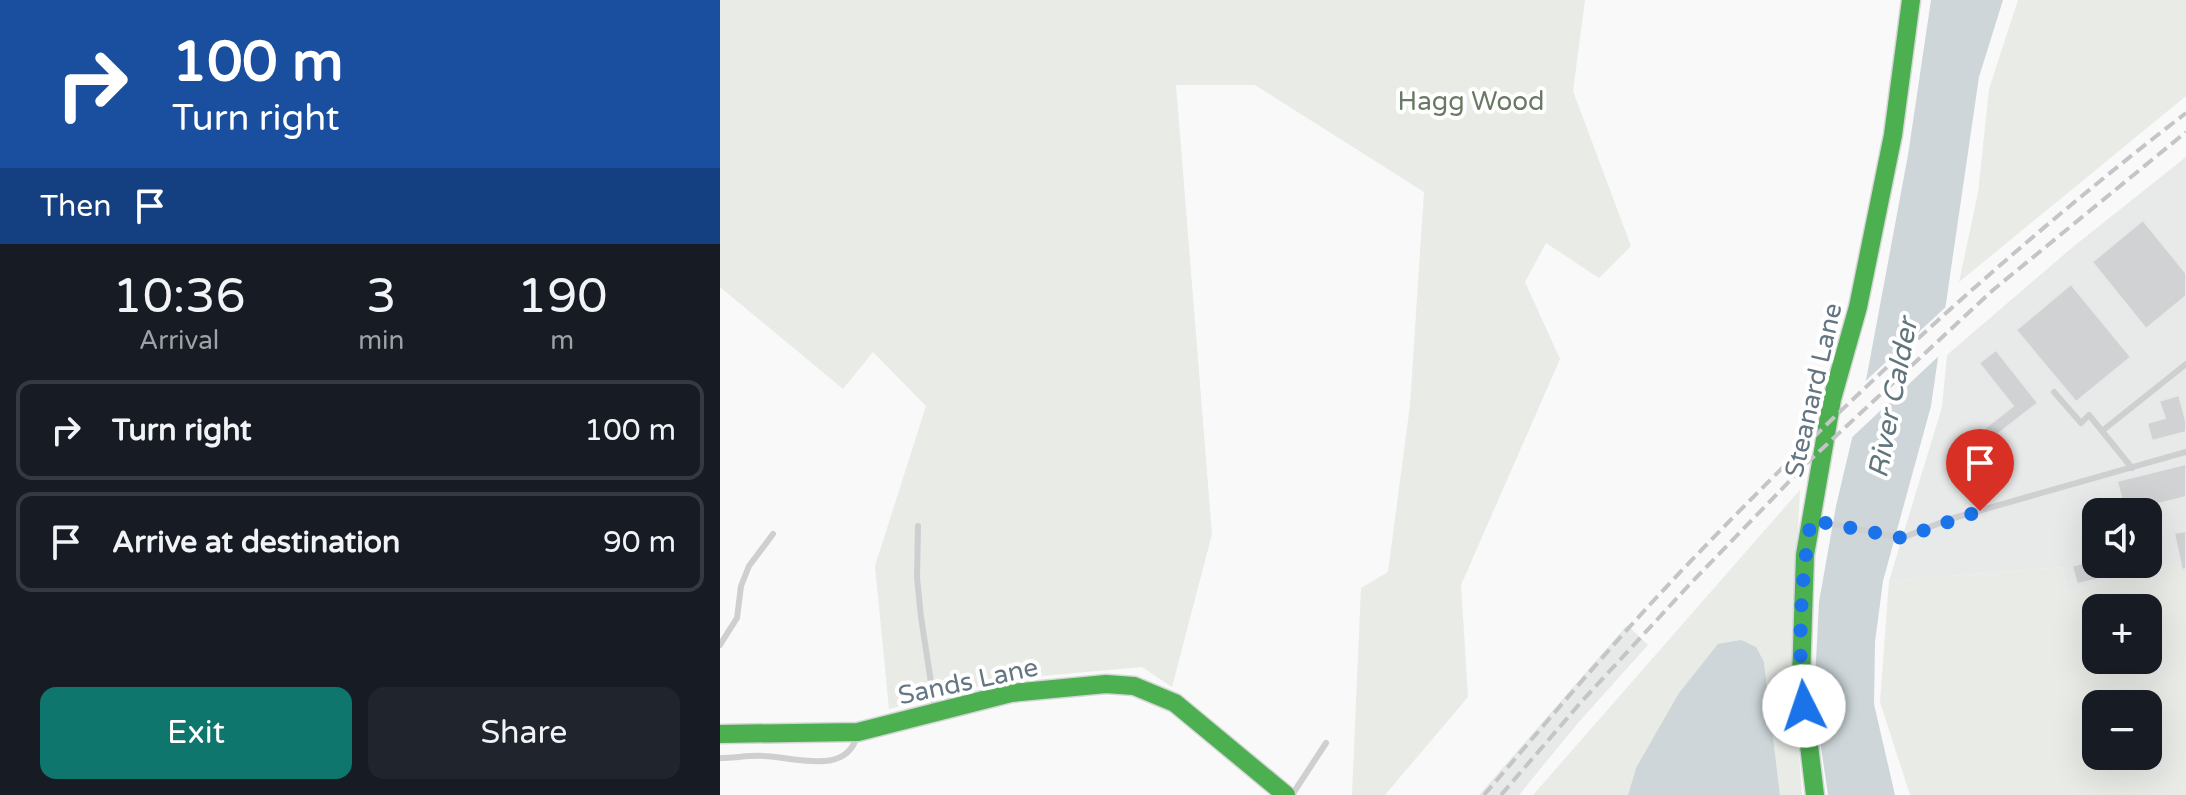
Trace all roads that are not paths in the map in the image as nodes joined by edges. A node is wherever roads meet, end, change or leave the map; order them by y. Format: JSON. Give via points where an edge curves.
{"nodes":[{"id":1,"x":1911,"y":0,"type":"edge"},
{"id":2,"x":2186,"y":364,"type":"edge"},
{"id":3,"x":2054,"y":392,"type":"dead end"},
{"id":4,"x":2102,"y":431,"type":"junction"},
{"id":5,"x":2186,"y":452,"type":"edge"},
{"id":6,"x":2132,"y":468,"type":"junction"},
{"id":7,"x":1816,"y":521,"type":"junction"},
{"id":8,"x":918,"y":526,"type":"dead end"},
{"id":9,"x":773,"y":534,"type":"dead end"},
{"id":10,"x":720,"y":645,"type":"edge"},
{"id":11,"x":935,"y":713,"type":"junction"},
{"id":12,"x":858,"y":732,"type":"junction"},
{"id":13,"x":720,"y":734,"type":"edge"},
{"id":14,"x":1326,"y":743,"type":"dead end"},
{"id":15,"x":720,"y":758,"type":"edge"},
{"id":16,"x":1289,"y":795,"type":"edge"},
{"id":17,"x":1815,"y":795,"type":"edge"}],
"edges":[{"from":1,"to":7,"type":"street","name":"Steanard Lane","via":[[1893,135],[1858,307],[1832,399]]},
{"from":2,"to":4,"type":"lane"},
{"from":3,"to":4,"type":"lane","via":[[2081,423],[2089,415]]},
{"from":4,"to":6,"type":"lane"},
{"from":5,"to":6,"type":"lane"},
{"from":6,"to":7,"type":"lane","via":[[1950,519],[1902,538]]},
{"from":7,"to":17,"type":"street","name":"Steanard Lane","via":[[1805,555],[1801,679]]},
{"from":8,"to":11,"type":"lane","via":[[917,578]]},
{"from":9,"to":10,"type":"lane","via":[[749,566],[737,618]]},
{"from":11,"to":12,"type":"street","name":"Sands Lane"},
{"from":11,"to":16,"type":"street","name":"Sands Lane","via":[[1011,693],[1134,686],[1175,703]]},
{"from":12,"to":13,"type":"street","name":"Sands Lane"},
{"from":12,"to":15,"type":"lane","via":[[854,747],[833,761]]},
{"from":14,"to":16,"type":"lane"}]}
